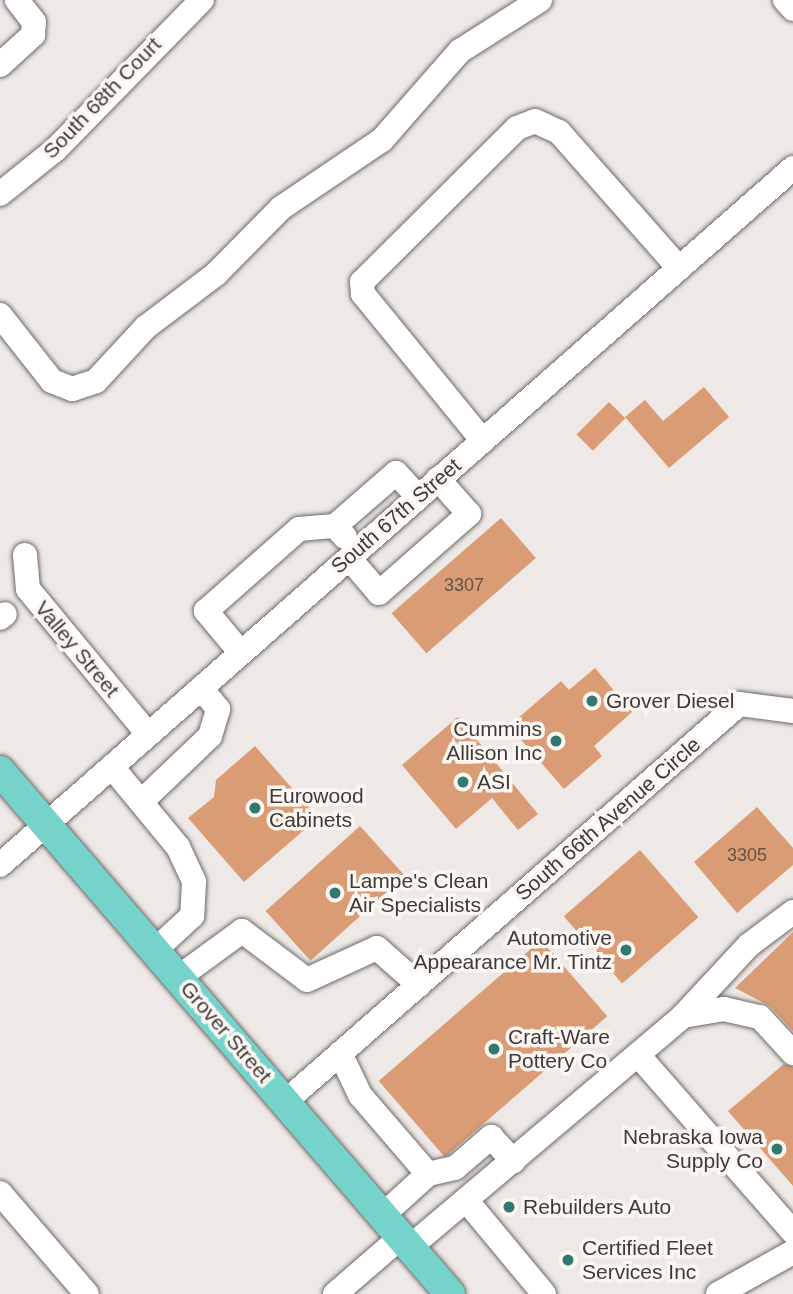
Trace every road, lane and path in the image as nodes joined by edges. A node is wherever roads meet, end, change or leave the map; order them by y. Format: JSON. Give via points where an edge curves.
{"nodes":[{"id":1,"x":18,"y":0,"type":"edge"},
{"id":2,"x":202,"y":0,"type":"edge"},
{"id":3,"x":540,"y":0,"type":"edge"},
{"id":4,"x":785,"y":0,"type":"edge"},
{"id":5,"x":793,"y":9,"type":"edge"},
{"id":6,"x":0,"y":65,"type":"edge"},
{"id":7,"x":793,"y":168,"type":"edge"},
{"id":8,"x":0,"y":194,"type":"edge"},
{"id":9,"x":679,"y":268,"type":"junction"},
{"id":10,"x":2,"y":318,"type":"edge"},
{"id":11,"x":483,"y":440,"type":"junction"},
{"id":12,"x":438,"y":480,"type":"junction"},
{"id":13,"x":418,"y":497,"type":"junction"},
{"id":14,"x":335,"y":526,"type":"junction"},
{"id":15,"x":25,"y":555,"type":"dead end"},
{"id":16,"x":353,"y":555,"type":"junction"},
{"id":17,"x":241,"y":653,"type":"junction"},
{"id":18,"x":201,"y":688,"type":"junction"},
{"id":19,"x":793,"y":711,"type":"edge"},
{"id":20,"x":148,"y":734,"type":"junction"},
{"id":21,"x":112,"y":767,"type":"junction"},
{"id":22,"x":0,"y":771,"type":"edge"},
{"id":23,"x":142,"y":801,"type":"junction"},
{"id":24,"x":47,"y":825,"type":"junction"},
{"id":25,"x":0,"y":865,"type":"edge"},
{"id":26,"x":793,"y":912,"type":"edge"},
{"id":27,"x":155,"y":950,"type":"junction"},
{"id":28,"x":179,"y":978,"type":"junction"},
{"id":29,"x":419,"y":985,"type":"junction"},
{"id":30,"x":683,"y":1016,"type":"junction"},
{"id":31,"x":340,"y":1053,"type":"junction"},
{"id":32,"x":793,"y":1053,"type":"edge"},
{"id":33,"x":638,"y":1055,"type":"junction"},
{"id":34,"x":286,"y":1101,"type":"junction"},
{"id":35,"x":513,"y":1161,"type":"junction"},
{"id":36,"x":428,"y":1174,"type":"junction"},
{"id":37,"x":0,"y":1193,"type":"edge"},
{"id":38,"x":466,"y":1200,"type":"junction"},
{"id":39,"x":793,"y":1232,"type":"edge"},
{"id":40,"x":398,"y":1233,"type":"junction"},
{"id":41,"x":793,"y":1252,"type":"edge"},
{"id":42,"x":87,"y":1294,"type":"edge"},
{"id":43,"x":335,"y":1294,"type":"edge"},
{"id":44,"x":450,"y":1294,"type":"edge"},
{"id":45,"x":544,"y":1294,"type":"edge"},
{"id":46,"x":718,"y":1294,"type":"edge"}],
"edges":[{"from":1,"to":6,"type":"street","via":[[34,22],[33,35]]},
{"from":2,"to":8,"type":"street","name":"South 68th Court","via":[[55,150]]},
{"from":3,"to":10,"type":"street","via":[[460,51],[382,140],[281,208],[216,275],[146,327],[96,381],[72,389],[52,381]]},
{"from":4,"to":5,"type":"street"},
{"from":7,"to":9,"type":"street","name":"South 67th Street"},
{"from":9,"to":11,"type":"street","name":"South 67th Street"},
{"from":9,"to":11,"type":"street","via":[[559,132],[535,121],[516,128],[362,282],[363,294]]},
{"from":11,"to":12,"type":"street","name":"South 67th Street"},
{"from":12,"to":13,"type":"street","name":"South 67th Street"},
{"from":12,"to":16,"type":"street","via":[[469,514],[379,593]]},
{"from":13,"to":14,"type":"street","via":[[396,473]]},
{"from":13,"to":16,"type":"street","name":"South 67th Street"},
{"from":14,"to":16,"type":"street"},
{"from":14,"to":17,"type":"street","via":[[299,529],[206,611]]},
{"from":15,"to":20,"type":"street","name":"Valley Street","via":[[28,589]]},
{"from":16,"to":17,"type":"street","name":"South 67th Street"},
{"from":17,"to":18,"type":"street","name":"South 67th Street"},
{"from":18,"to":20,"type":"street","name":"South 67th Street"},
{"from":18,"to":23,"type":"street","via":[[218,709],[210,736]]},
{"from":19,"to":29,"type":"street","name":"South 66th Avenue Circle","via":[[739,704]]},
{"from":20,"to":21,"type":"street","name":"South 67th Street"},
{"from":21,"to":23,"type":"street"},
{"from":21,"to":24,"type":"street","name":"South 67th Street"},
{"from":22,"to":24,"type":"main road","name":"Grover Street"},
{"from":23,"to":27,"type":"street","via":[[189,866],[196,896],[192,916]]},
{"from":24,"to":25,"type":"street","name":"South 67th Street"},
{"from":24,"to":27,"type":"main road","name":"Grover Street"},
{"from":26,"to":30,"type":"street","via":[[749,945]]},
{"from":27,"to":28,"type":"main road","name":"Grover Street"},
{"from":28,"to":29,"type":"street","via":[[242,931],[307,980],[377,948]]},
{"from":28,"to":34,"type":"main road","name":"Grover Street"},
{"from":29,"to":31,"type":"street","name":"South 66th Avenue Circle"},
{"from":30,"to":32,"type":"street","via":[[724,1009],[760,1017]]},
{"from":30,"to":33,"type":"street"},
{"from":31,"to":34,"type":"street","name":"South 66th Avenue Circle"},
{"from":31,"to":36,"type":"street","via":[[360,1095]]},
{"from":33,"to":35,"type":"street"},
{"from":33,"to":39,"type":"street"},
{"from":34,"to":40,"type":"main road","name":"Grover Street"},
{"from":35,"to":36,"type":"street","via":[[491,1137],[455,1168]]},
{"from":35,"to":38,"type":"street"},
{"from":36,"to":40,"type":"street"},
{"from":37,"to":42,"type":"street"},
{"from":38,"to":40,"type":"street"},
{"from":38,"to":45,"type":"street"},
{"from":40,"to":43,"type":"street"},
{"from":40,"to":44,"type":"main road","name":"Grover Street"},
{"from":41,"to":46,"type":"street"}]}
